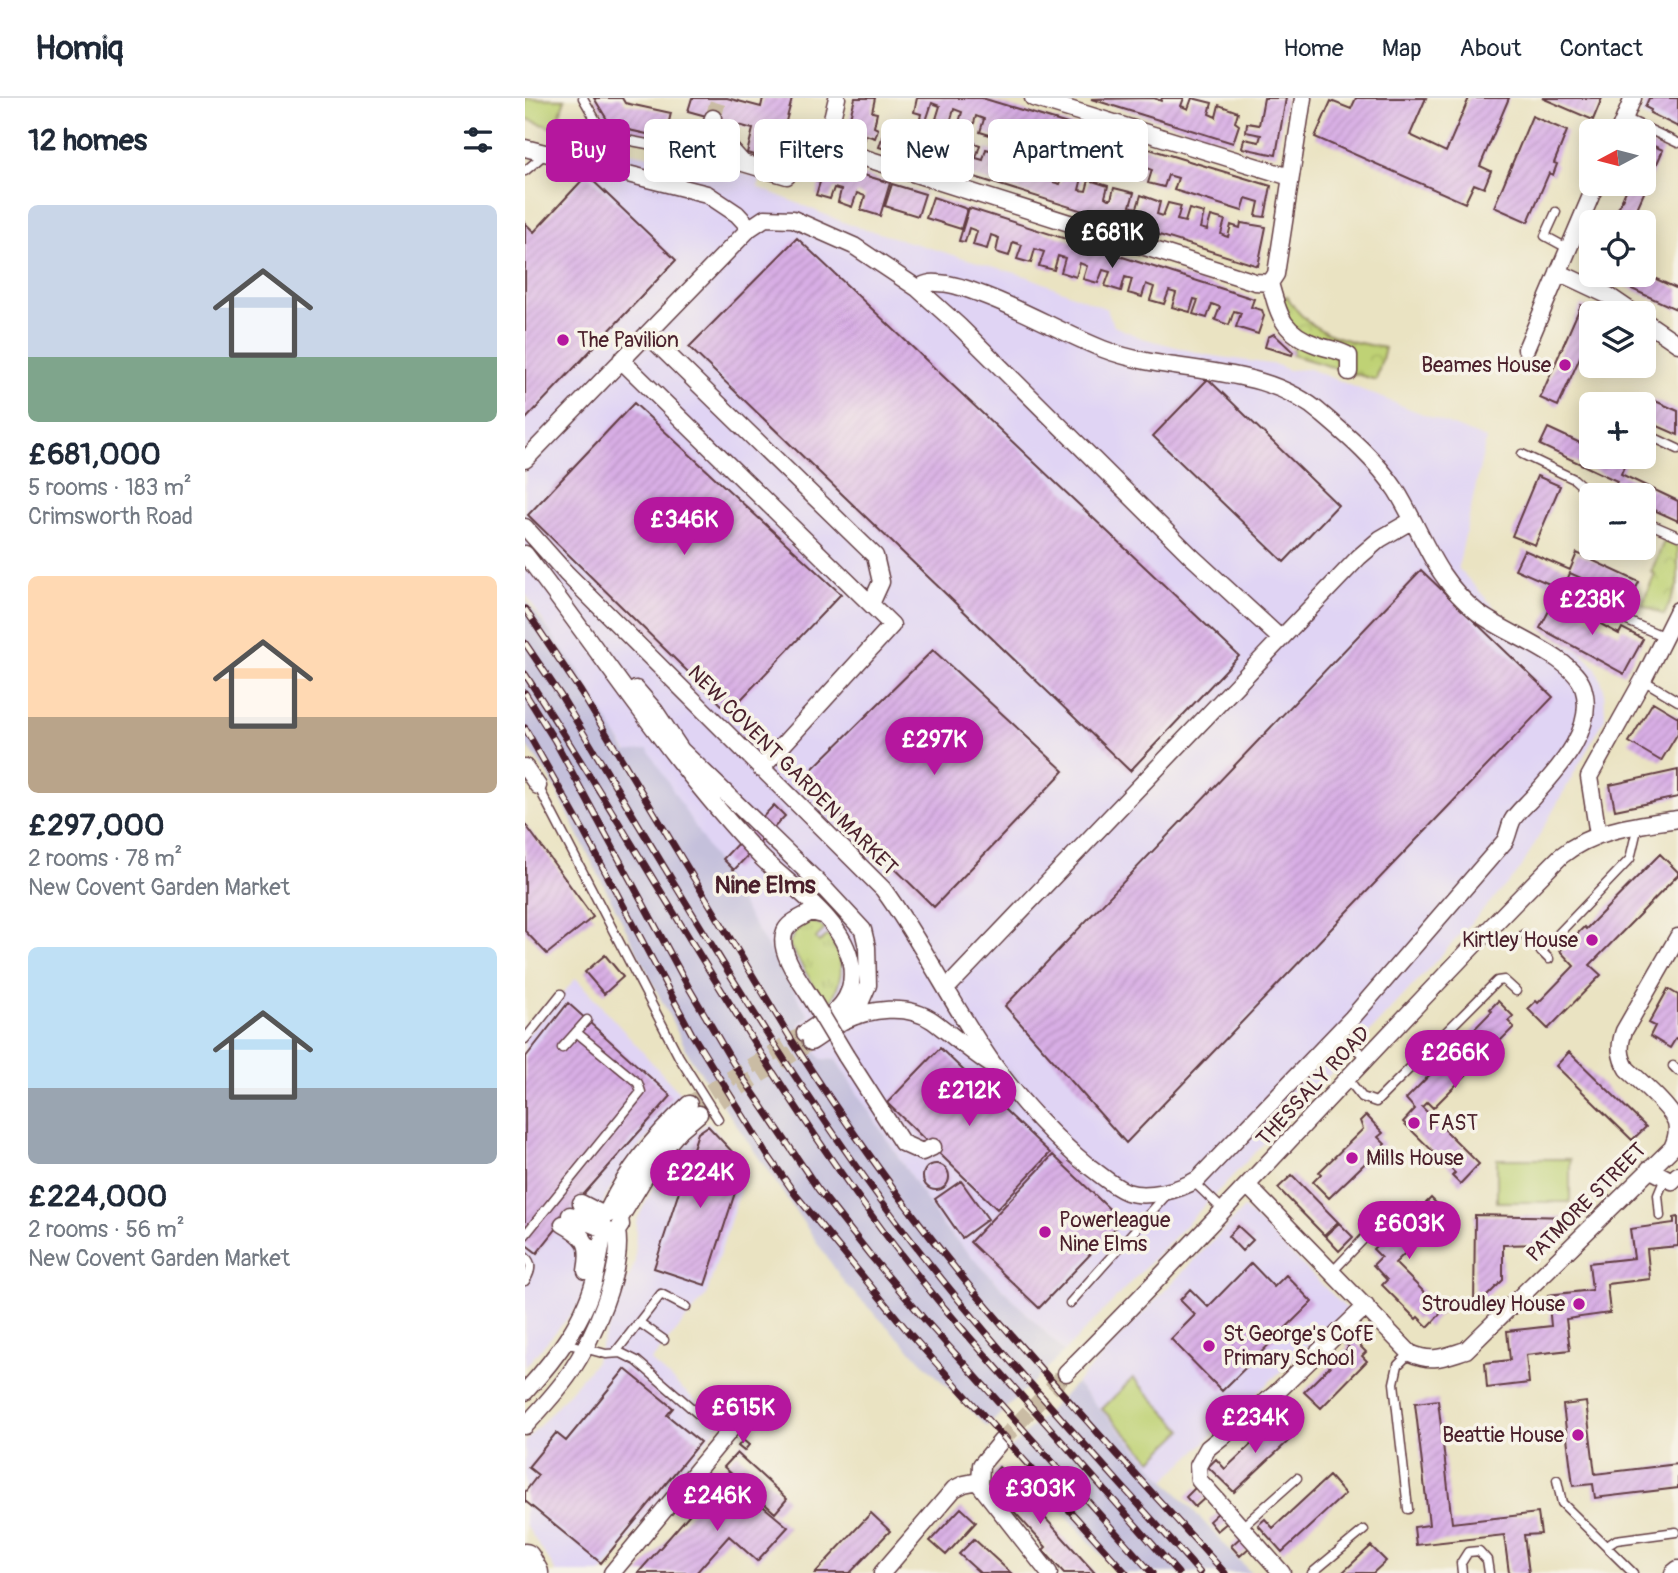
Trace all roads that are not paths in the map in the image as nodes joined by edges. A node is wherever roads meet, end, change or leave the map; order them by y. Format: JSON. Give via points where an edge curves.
{"nodes":[{"id":1,"x":583,"y":98,"type":"edge"},
{"id":2,"x":837,"y":98,"type":"edge"},
{"id":3,"x":1033,"y":98,"type":"edge"},
{"id":4,"x":1303,"y":98,"type":"edge"},
{"id":5,"x":1633,"y":98,"type":"edge"},
{"id":6,"x":713,"y":118,"type":"tunnel mouth"},
{"id":7,"x":1624,"y":119,"type":"edge"},
{"id":8,"x":1656,"y":136,"type":"edge"},
{"id":9,"x":644,"y":143,"type":"edge"},
{"id":10,"x":1678,"y":143,"type":"edge"},
{"id":11,"x":525,"y":148,"type":"edge"},
{"id":12,"x":545,"y":154,"type":"junction"},
{"id":13,"x":754,"y":166,"type":"edge"},
{"id":14,"x":525,"y":171,"type":"edge"},
{"id":15,"x":1290,"y":177,"type":"junction"},
{"id":16,"x":1591,"y":196,"type":"edge"},
{"id":17,"x":1556,"y":212,"type":"dead end"},
{"id":18,"x":750,"y":228,"type":"junction"},
{"id":19,"x":1570,"y":250,"type":"junction"},
{"id":20,"x":1558,"y":272,"type":"junction"},
{"id":21,"x":1271,"y":283,"type":"junction"},
{"id":22,"x":917,"y":288,"type":"junction"},
{"id":23,"x":1616,"y":301,"type":"edge"},
{"id":24,"x":1656,"y":329,"type":"edge"},
{"id":25,"x":647,"y":334,"type":"junction"},
{"id":26,"x":1678,"y":344,"type":"edge"},
{"id":27,"x":1526,"y":349,"type":"dead end"},
{"id":28,"x":621,"y":360,"type":"junction"},
{"id":29,"x":1349,"y":372,"type":"dead end"},
{"id":30,"x":1656,"y":439,"type":"edge"},
{"id":31,"x":1678,"y":449,"type":"edge"},
{"id":32,"x":1522,"y":454,"type":"dead end"},
{"id":33,"x":525,"y":460,"type":"edge"},
{"id":34,"x":1579,"y":483,"type":"edge"},
{"id":35,"x":1411,"y":521,"type":"junction"},
{"id":36,"x":525,"y":527,"type":"edge"},
{"id":37,"x":1656,"y":527,"type":"edge"},
{"id":38,"x":1678,"y":536,"type":"edge"},
{"id":39,"x":525,"y":554,"type":"edge"},
{"id":40,"x":871,"y":604,"type":"junction"},
{"id":41,"x":1599,"y":610,"type":"dead end"},
{"id":42,"x":1678,"y":610,"type":"edge"},
{"id":43,"x":1665,"y":637,"type":"junction"},
{"id":44,"x":1280,"y":638,"type":"junction"},
{"id":45,"x":607,"y":667,"type":"junction"},
{"id":46,"x":1643,"y":680,"type":"junction"},
{"id":47,"x":1678,"y":701,"type":"edge"},
{"id":48,"x":525,"y":767,"type":"edge"},
{"id":49,"x":761,"y":769,"type":"junction"},
{"id":50,"x":538,"y":786,"type":"joint"},
{"id":51,"x":1678,"y":819,"type":"edge"},
{"id":52,"x":1638,"y":825,"type":"junction"},
{"id":53,"x":1598,"y":835,"type":"junction"},
{"id":54,"x":823,"y":915,"type":"junction"},
{"id":55,"x":1524,"y":934,"type":"dead end"},
{"id":56,"x":1678,"y":937,"type":"edge"},
{"id":57,"x":1541,"y":952,"type":"junction"},
{"id":58,"x":1549,"y":959,"type":"dead end"},
{"id":59,"x":1663,"y":966,"type":"junction"},
{"id":60,"x":1678,"y":975,"type":"edge"},
{"id":61,"x":947,"y":988,"type":"junction"},
{"id":62,"x":1516,"y":991,"type":"dead end"},
{"id":63,"x":561,"y":994,"type":"dead end"},
{"id":64,"x":587,"y":1020,"type":"dead end"},
{"id":65,"x":843,"y":1021,"type":"junction"},
{"id":66,"x":576,"y":1032,"type":"junction"},
{"id":67,"x":1338,"y":1032,"type":"junction"},
{"id":68,"x":525,"y":1040,"type":"edge"},
{"id":69,"x":562,"y":1048,"type":"dead end"},
{"id":70,"x":1366,"y":1058,"type":"junction"},
{"id":71,"x":997,"y":1069,"type":"junction"},
{"id":72,"x":1347,"y":1078,"type":"junction"},
{"id":73,"x":694,"y":1109,"type":"tunnel mouth"},
{"id":74,"x":718,"y":1119,"type":"dead end"},
{"id":75,"x":933,"y":1147,"type":"dead end"},
{"id":76,"x":1649,"y":1170,"type":"junction"},
{"id":77,"x":1673,"y":1180,"type":"edge"},
{"id":78,"x":1194,"y":1182,"type":"junction"},
{"id":79,"x":1247,"y":1185,"type":"junction"},
{"id":80,"x":1171,"y":1189,"type":"junction"},
{"id":81,"x":1223,"y":1210,"type":"junction"},
{"id":82,"x":1660,"y":1216,"type":"dead end"},
{"id":83,"x":610,"y":1223,"type":"junction"},
{"id":84,"x":1376,"y":1226,"type":"dead end"},
{"id":85,"x":525,"y":1235,"type":"edge"},
{"id":86,"x":525,"y":1257,"type":"edge"},
{"id":87,"x":1332,"y":1272,"type":"junction"},
{"id":88,"x":525,"y":1281,"type":"edge"},
{"id":89,"x":1070,"y":1303,"type":"dead end"},
{"id":90,"x":1366,"y":1306,"type":"junction"},
{"id":91,"x":686,"y":1307,"type":"dead end"},
{"id":92,"x":577,"y":1321,"type":"junction"},
{"id":93,"x":640,"y":1323,"type":"junction"},
{"id":94,"x":664,"y":1340,"type":"dead end"},
{"id":95,"x":564,"y":1343,"type":"junction"},
{"id":96,"x":583,"y":1349,"type":"junction"},
{"id":97,"x":615,"y":1353,"type":"junction"},
{"id":98,"x":1410,"y":1353,"type":"junction"},
{"id":99,"x":1066,"y":1373,"type":"tunnel mouth"},
{"id":100,"x":525,"y":1392,"type":"edge"},
{"id":101,"x":741,"y":1417,"type":"dead end"},
{"id":102,"x":704,"y":1419,"type":"dead end"},
{"id":103,"x":525,"y":1426,"type":"edge"},
{"id":104,"x":993,"y":1445,"type":"tunnel mouth"},
{"id":105,"x":1297,"y":1478,"type":"dead end"},
{"id":106,"x":1557,"y":1480,"type":"dead end"},
{"id":107,"x":979,"y":1481,"type":"junction"},
{"id":108,"x":1408,"y":1509,"type":"dead end"},
{"id":109,"x":1242,"y":1527,"type":"junction"},
{"id":110,"x":1364,"y":1530,"type":"dead end"},
{"id":111,"x":1677,"y":1532,"type":"edge"},
{"id":112,"x":1607,"y":1546,"type":"junction"},
{"id":113,"x":525,"y":1559,"type":"edge"},
{"id":114,"x":1678,"y":1569,"type":"edge"},
{"id":115,"x":889,"y":1571,"type":"edge"},
{"id":116,"x":533,"y":1573,"type":"edge"},
{"id":117,"x":611,"y":1573,"type":"edge"},
{"id":118,"x":1049,"y":1573,"type":"edge"},
{"id":119,"x":1282,"y":1573,"type":"edge"},
{"id":120,"x":1312,"y":1573,"type":"edge"},
{"id":121,"x":1462,"y":1573,"type":"edge"},
{"id":122,"x":1489,"y":1573,"type":"edge"},
{"id":123,"x":1633,"y":1573,"type":"edge"},
{"id":124,"x":1673,"y":1573,"type":"edge"}],
"edges":[{"from":1,"to":9,"type":"lane","via":[[605,136]]},
{"from":2,"to":21,"type":"street","via":[[829,147],[1255,282]]},
{"from":3,"to":15,"type":"street"},
{"from":4,"to":15,"type":"street"},
{"from":5,"to":7,"type":"street"},
{"from":6,"to":13,"type":"street","via":[[706,139],[726,144],[744,163]]},
{"from":8,"to":10,"type":"lane"},
{"from":11,"to":12,"type":"street"},
{"from":12,"to":14,"type":"lane"},
{"from":12,"to":18,"type":"street","via":[[707,194]]},
{"from":15,"to":21,"type":"street"},
{"from":16,"to":19,"type":"street"},
{"from":17,"to":19,"type":"lane","via":[[1545,236]]},
{"from":18,"to":22,"type":"street","via":[[765,218],[793,219],[854,246]]},
{"from":18,"to":25,"type":"street"},
{"from":19,"to":20,"type":"street"},
{"from":20,"to":23,"type":"street"},
{"from":20,"to":27,"type":"street"},
{"from":21,"to":29,"type":"street","via":[[1283,323],[1309,342],[1349,356]]},
{"from":22,"to":35,"type":"street","via":[[929,283],[951,285],[1007,303],[1104,349],[1154,363],[1260,380],[1284,389],[1314,408],[1370,458]]},
{"from":22,"to":44,"type":"street"},
{"from":24,"to":26,"type":"street"},
{"from":25,"to":28,"type":"street"},
{"from":25,"to":40,"type":"street","via":[[875,556],[881,582]]},
{"from":28,"to":33,"type":"street"},
{"from":28,"to":40,"type":"street"},
{"from":30,"to":31,"type":"lane"},
{"from":32,"to":34,"type":"lane"},
{"from":35,"to":44,"type":"street","via":[[1368,549]]},
{"from":35,"to":67,"type":"street","via":[[1450,587],[1478,613],[1565,664],[1583,688],[1586,709],[1574,744],[1512,821],[1505,841]]},
{"from":36,"to":49,"type":"street","name":"NEW COVENT GARDEN MARKET"},
{"from":37,"to":38,"type":"lane"},
{"from":39,"to":45,"type":"street"},
{"from":40,"to":49,"type":"street","via":[[893,625]]},
{"from":41,"to":43,"type":"lane"},
{"from":42,"to":43,"type":"street"},
{"from":43,"to":46,"type":"street"},
{"from":44,"to":61,"type":"street"},
{"from":45,"to":54,"type":"street","via":[[708,798]]},
{"from":45,"to":65,"type":"street","via":[[622,673],[681,750],[863,930],[869,985],[858,1008]]},
{"from":46,"to":47,"type":"lane"},
{"from":46,"to":53,"type":"street","via":[[1589,777]]},
{"from":48,"to":50,"type":"street"},
{"from":49,"to":61,"type":"street","name":"NEW COVENT GARDEN MARKET","via":[[883,888]]},
{"from":50,"to":74,"type":"lane","via":[[679,1057]]},
{"from":51,"to":52,"type":"street","name":"THESSALY ROAD"},
{"from":52,"to":53,"type":"street","name":"THESSALY ROAD"},
{"from":52,"to":57,"type":"lane","via":[[1630,859]]},
{"from":53,"to":70,"type":"street","name":"THESSALY ROAD","via":[[1561,856]]},
{"from":54,"to":65,"type":"street","name":"NEW COVENT GARDEN MARKET","via":[[834,927],[851,964],[850,988],[841,1007],[808,1038]]},
{"from":54,"to":75,"type":"street","bridge":true,"via":[[811,912],[785,931],[782,945],[788,959],[902,1143],[922,1152]]},
{"from":55,"to":57,"type":"lane"},
{"from":56,"to":59,"type":"street","name":"PATMORE STREET"},
{"from":57,"to":58,"type":"lane"},
{"from":59,"to":60,"type":"street"},
{"from":59,"to":76,"type":"street","name":"PATMORE STREET","via":[[1620,1042],[1627,1069],[1677,1122],[1678,1136],[1672,1148]]},
{"from":61,"to":71,"type":"street","name":"NEW COVENT GARDEN MARKET"},
{"from":62,"to":72,"type":"lane","via":[[1504,980],[1497,981],[1376,1102],[1362,1097]]},
{"from":63,"to":68,"type":"lane"},
{"from":64,"to":66,"type":"lane"},
{"from":65,"to":71,"type":"street","name":"NEW COVENT GARDEN MARKET","via":[[871,1012],[914,1012]]},
{"from":66,"to":69,"type":"lane"},
{"from":66,"to":85,"type":"lane","via":[[638,1083],[641,1092]]},
{"from":67,"to":70,"type":"lane"},
{"from":67,"to":78,"type":"street"},
{"from":70,"to":72,"type":"street","name":"THESSALY ROAD"},
{"from":71,"to":80,"type":"street","name":"NEW COVENT GARDEN MARKET","via":[[1052,1133],[1110,1183],[1144,1194]]},
{"from":72,"to":79,"type":"street","name":"THESSALY ROAD"},
{"from":73,"to":83,"type":"street","via":[[655,1138],[632,1167]]},
{"from":76,"to":77,"type":"street"},
{"from":76,"to":98,"type":"street","name":"PATMORE STREET","via":[[1465,1350],[1435,1359]]},
{"from":77,"to":82,"type":"lane","via":[[1658,1195]]},
{"from":78,"to":80,"type":"street","name":"NEW COVENT GARDEN MARKET"},
{"from":78,"to":81,"type":"lane"},
{"from":79,"to":81,"type":"street","name":"THESSALY ROAD"},
{"from":79,"to":87,"type":"street"},
{"from":80,"to":89,"type":"lane"},
{"from":81,"to":99,"type":"street","name":"THESSALY ROAD"},
{"from":83,"to":92,"type":"street","via":[[601,1237],[596,1275]]},
{"from":83,"to":92,"type":"street","via":[[571,1214],[589,1259]]},
{"from":83,"to":96,"type":"street","via":[[619,1242],[615,1267]]},
{"from":84,"to":87,"type":"lane"},
{"from":86,"to":88,"type":"lane","via":[[531,1265]]},
{"from":87,"to":90,"type":"street"},
{"from":90,"to":98,"type":"street"},
{"from":90,"to":109,"type":"street","via":[[1274,1395],[1208,1448],[1198,1466],[1199,1480]]},
{"from":91,"to":93,"type":"lane","via":[[661,1294]]},
{"from":92,"to":95,"type":"street"},
{"from":93,"to":94,"type":"lane"},
{"from":93,"to":97,"type":"lane"},
{"from":95,"to":96,"type":"lane"},
{"from":95,"to":100,"type":"street"},
{"from":96,"to":97,"type":"lane"},
{"from":96,"to":103,"type":"street","via":[[571,1372]]},
{"from":97,"to":102,"type":"lane","via":[[637,1361]]},
{"from":98,"to":108,"type":"lane","via":[[1398,1366],[1394,1383]]},
{"from":101,"to":117,"type":"street"},
{"from":104,"to":107,"type":"street","via":[[981,1465]]},
{"from":105,"to":109,"type":"lane"},
{"from":106,"to":112,"type":"lane","via":[[1562,1503]]},
{"from":107,"to":115,"type":"street","via":[[954,1489]]},
{"from":107,"to":118,"type":"street"},
{"from":109,"to":119,"type":"street"},
{"from":110,"to":120,"type":"lane"},
{"from":111,"to":112,"type":"lane","via":[[1616,1540]]},
{"from":112,"to":123,"type":"lane"},
{"from":113,"to":116,"type":"highway"},
{"from":114,"to":124,"type":"street"},
{"from":121,"to":122,"type":"lane","via":[[1461,1563],[1468,1552],[1479,1551],[1487,1560]]}]}
